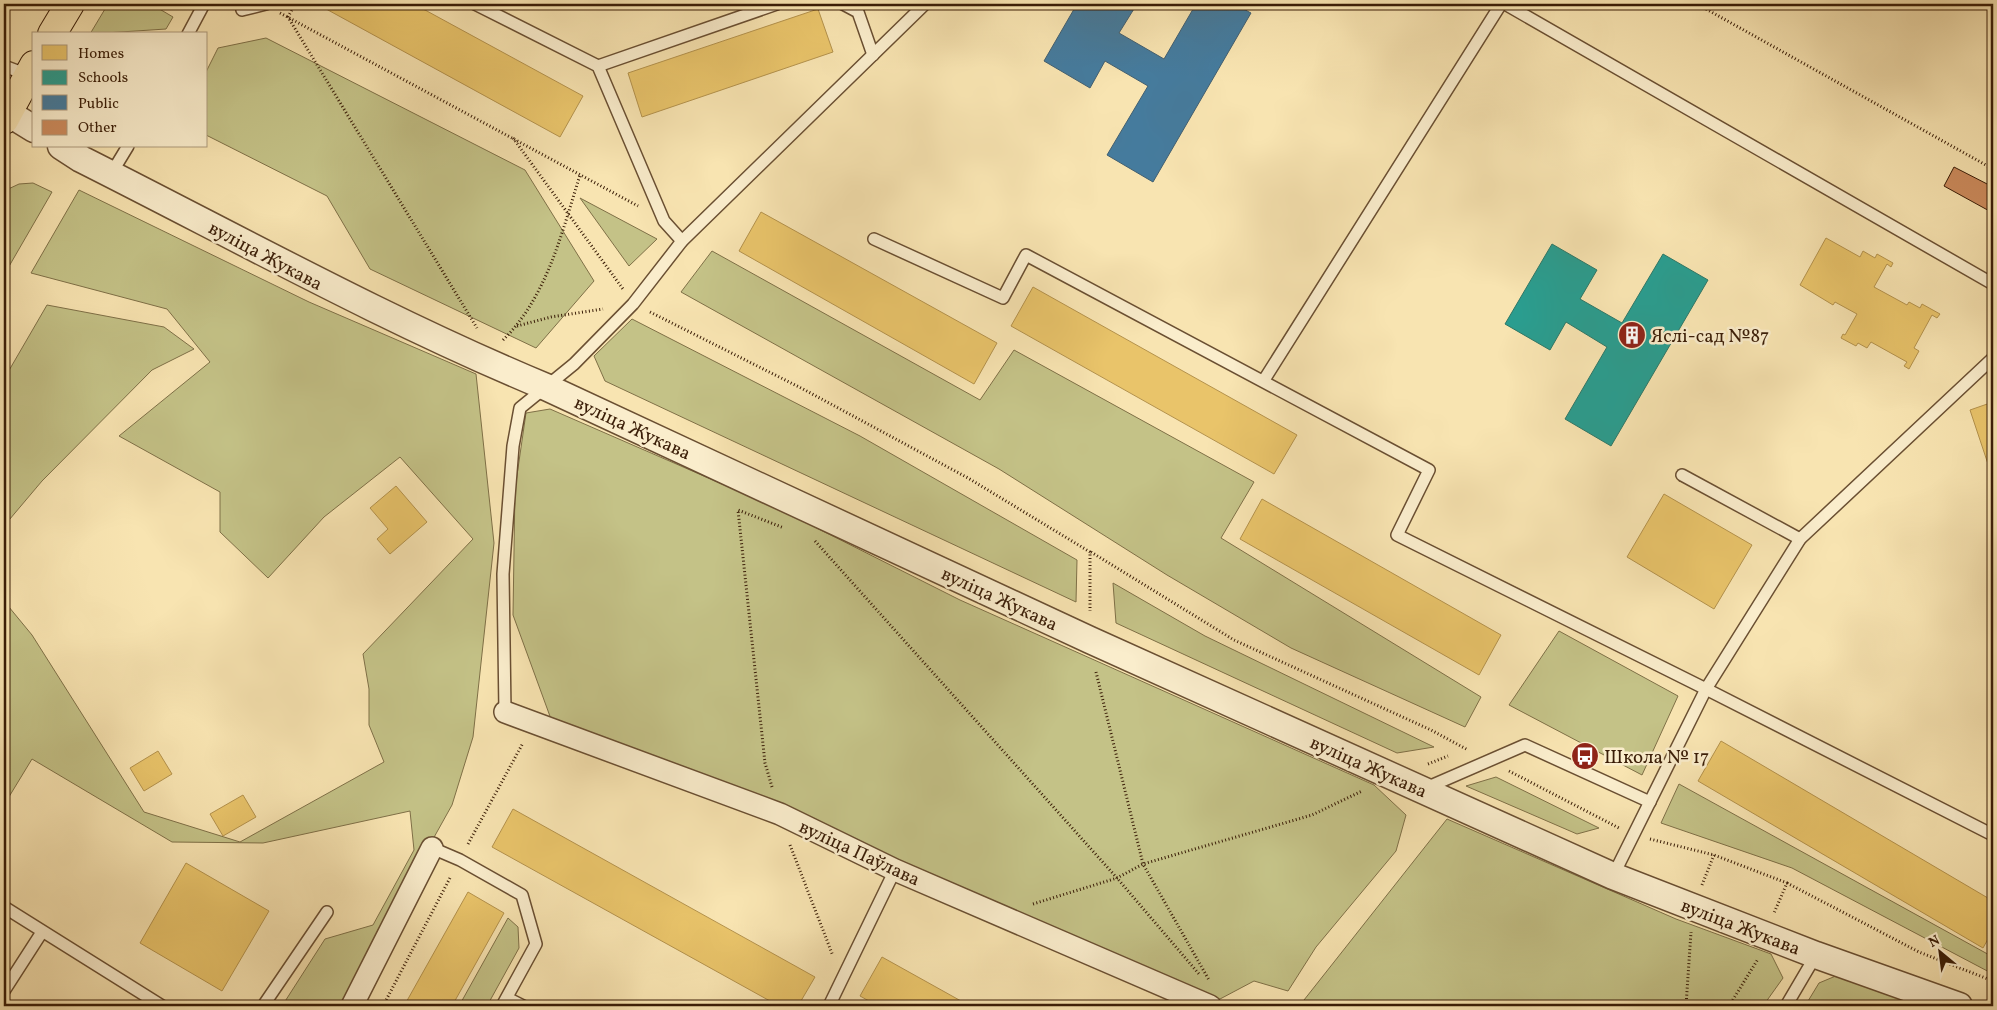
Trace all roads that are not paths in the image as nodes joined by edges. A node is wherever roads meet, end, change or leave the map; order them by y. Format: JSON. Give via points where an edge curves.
{"nodes":[{"id":1,"x":70,"y":4,"type":"edge"},
{"id":2,"x":475,"y":4,"type":"edge"},
{"id":3,"x":777,"y":4,"type":"edge"},
{"id":4,"x":844,"y":4,"type":"edge"},
{"id":5,"x":925,"y":4,"type":"edge"},
{"id":6,"x":1501,"y":4,"type":"edge"},
{"id":7,"x":1506,"y":4,"type":"edge"},
{"id":8,"x":201,"y":5,"type":"edge"},
{"id":9,"x":266,"y":5,"type":"edge"},
{"id":10,"x":242,"y":10,"type":"dead end"},
{"id":11,"x":53,"y":32,"type":"edge"},
{"id":12,"x":189,"y":32,"type":"edge"},
{"id":13,"x":873,"y":55,"type":"junction"},
{"id":14,"x":598,"y":66,"type":"junction"},
{"id":15,"x":22,"y":69,"type":"edge"},
{"id":16,"x":6,"y":117,"type":"edge"},
{"id":17,"x":32,"y":128,"type":"edge"},
{"id":18,"x":65,"y":148,"type":"edge"},
{"id":19,"x":127,"y":148,"type":"edge"},
{"id":20,"x":112,"y":174,"type":"junction"},
{"id":21,"x":874,"y":239,"type":"dead end"},
{"id":22,"x":682,"y":241,"type":"junction"},
{"id":23,"x":1993,"y":284,"type":"edge"},
{"id":24,"x":1993,"y":358,"type":"edge"},
{"id":25,"x":1264,"y":380,"type":"junction"},
{"id":26,"x":546,"y":387,"type":"junction"},
{"id":27,"x":1682,"y":474,"type":"dead end"},
{"id":28,"x":1800,"y":539,"type":"junction"},
{"id":29,"x":1706,"y":689,"type":"junction"},
{"id":30,"x":505,"y":712,"type":"joint"},
{"id":31,"x":1422,"y":790,"type":"junction"},
{"id":32,"x":1650,"y":802,"type":"junction"},
{"id":33,"x":1993,"y":833,"type":"edge"},
{"id":34,"x":432,"y":848,"type":"joint"},
{"id":35,"x":895,"y":870,"type":"junction"},
{"id":36,"x":1613,"y":876,"type":"junction"},
{"id":37,"x":4,"y":908,"type":"edge"},
{"id":38,"x":327,"y":912,"type":"dead end"},
{"id":39,"x":42,"y":932,"type":"junction"},
{"id":40,"x":1816,"y":955,"type":"junction"},
{"id":41,"x":4,"y":991,"type":"edge"},
{"id":42,"x":504,"y":1002,"type":"edge"},
{"id":43,"x":162,"y":1006,"type":"edge"},
{"id":44,"x":263,"y":1006,"type":"edge"},
{"id":45,"x":352,"y":1006,"type":"edge"},
{"id":46,"x":523,"y":1006,"type":"edge"},
{"id":47,"x":829,"y":1006,"type":"edge"},
{"id":48,"x":1210,"y":1006,"type":"edge"},
{"id":49,"x":1786,"y":1006,"type":"edge"},
{"id":50,"x":1959,"y":1006,"type":"edge"}],
"edges":[{"from":1,"to":11,"type":"main road"},
{"from":2,"to":14,"type":"lane"},
{"from":3,"to":14,"type":"lane"},
{"from":4,"to":13,"type":"lane","via":[[858,12]]},
{"from":5,"to":13,"type":"lane"},
{"from":6,"to":25,"type":"lane"},
{"from":7,"to":23,"type":"lane"},
{"from":8,"to":12,"type":"lane"},
{"from":9,"to":10,"type":"lane"},
{"from":13,"to":22,"type":"lane"},
{"from":14,"to":22,"type":"lane","via":[[664,221]]},
{"from":15,"to":16,"type":"main road"},
{"from":16,"to":17,"type":"street"},
{"from":18,"to":20,"type":"street","name":"вуліца Жукава"},
{"from":19,"to":20,"type":"lane"},
{"from":20,"to":26,"type":"street","name":"вуліца Жукава","via":[[324,285]]},
{"from":21,"to":25,"type":"lane","via":[[1003,298],[1026,255]]},
{"from":22,"to":26,"type":"lane","via":[[633,304],[574,364]]},
{"from":24,"to":28,"type":"lane"},
{"from":25,"to":29,"type":"lane","via":[[1430,470],[1397,535]]},
{"from":26,"to":30,"type":"lane","via":[[520,408],[513,446],[503,574]]},
{"from":26,"to":31,"type":"street","name":"вуліца Жукава"},
{"from":27,"to":28,"type":"lane"},
{"from":28,"to":29,"type":"lane"},
{"from":29,"to":32,"type":"lane"},
{"from":29,"to":33,"type":"lane"},
{"from":30,"to":35,"type":"street","name":"вуліца Паўлава","via":[[780,814]]},
{"from":31,"to":32,"type":"lane","via":[[1525,745]]},
{"from":31,"to":36,"type":"street","name":"вуліца Жукава"},
{"from":32,"to":36,"type":"lane"},
{"from":34,"to":42,"type":"lane","via":[[522,895],[536,944]]},
{"from":34,"to":45,"type":"street"},
{"from":35,"to":47,"type":"lane"},
{"from":35,"to":48,"type":"street","name":"вуліца Паўлава"},
{"from":36,"to":40,"type":"street","name":"вуліца Жукава"},
{"from":37,"to":39,"type":"lane"},
{"from":38,"to":44,"type":"lane"},
{"from":39,"to":41,"type":"lane"},
{"from":39,"to":43,"type":"lane"},
{"from":40,"to":49,"type":"lane"},
{"from":40,"to":50,"type":"street","name":"вуліца Жукава"},
{"from":42,"to":46,"type":"lane"}]}
